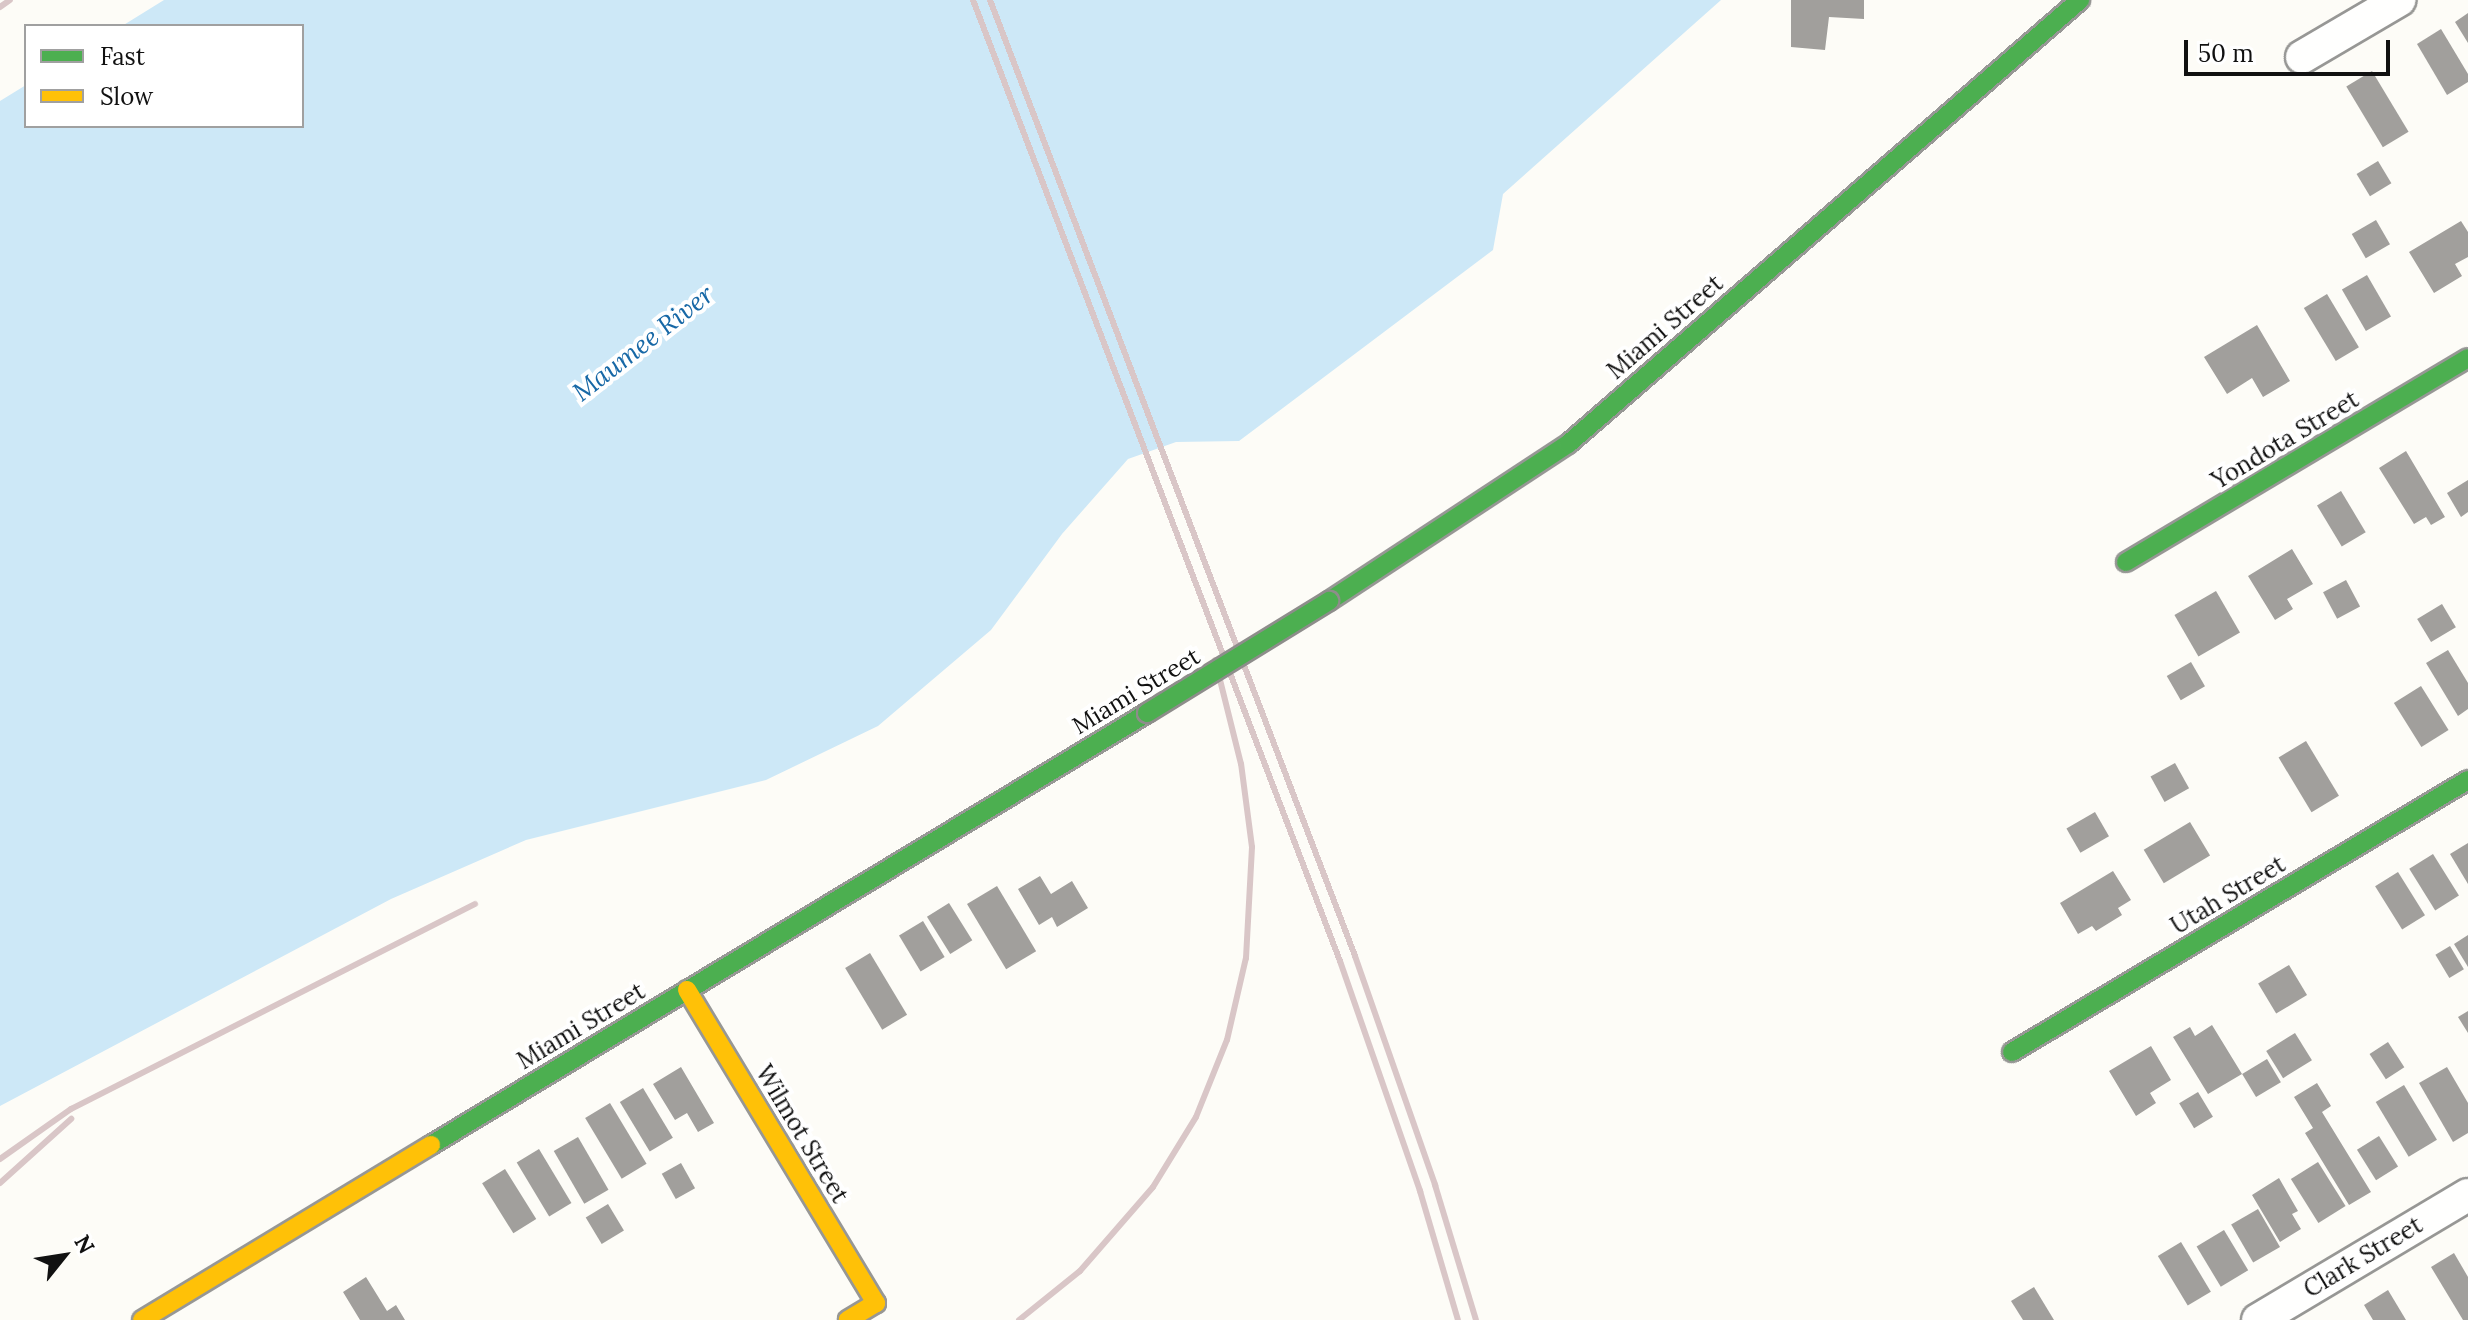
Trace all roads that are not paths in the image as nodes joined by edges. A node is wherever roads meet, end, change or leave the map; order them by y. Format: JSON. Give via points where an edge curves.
{"nodes":[{"id":1,"x":2080,"y":0,"type":"edge"},
{"id":2,"x":2399,"y":0,"type":"edge"},
{"id":3,"x":2302,"y":57,"type":"dead end"},
{"id":4,"x":2468,"y":358,"type":"edge"},
{"id":5,"x":2126,"y":562,"type":"dead end"},
{"id":6,"x":2468,"y":780,"type":"edge"},
{"id":7,"x":687,"y":990,"type":"junction"},
{"id":8,"x":2012,"y":1052,"type":"dead end"},
{"id":9,"x":2468,"y":1195,"type":"edge"},
{"id":10,"x":142,"y":1320,"type":"edge"},
{"id":11,"x":848,"y":1320,"type":"edge"},
{"id":12,"x":2258,"y":1320,"type":"edge"}],
"edges":[{"from":1,"to":7,"type":"street","name":"Miami Street","bridge":true,"via":[[1568,444],[1329,601]]},
{"from":2,"to":3,"type":"street"},
{"from":4,"to":5,"type":"street","name":"Yondota Street"},
{"from":6,"to":8,"type":"street","name":"Utah Street"},
{"from":7,"to":10,"type":"street","name":"Miami Street"},
{"from":7,"to":11,"type":"street","name":"Wilmot Street","via":[[876,1303]]},
{"from":9,"to":12,"type":"street","name":"Clark Street"}]}
